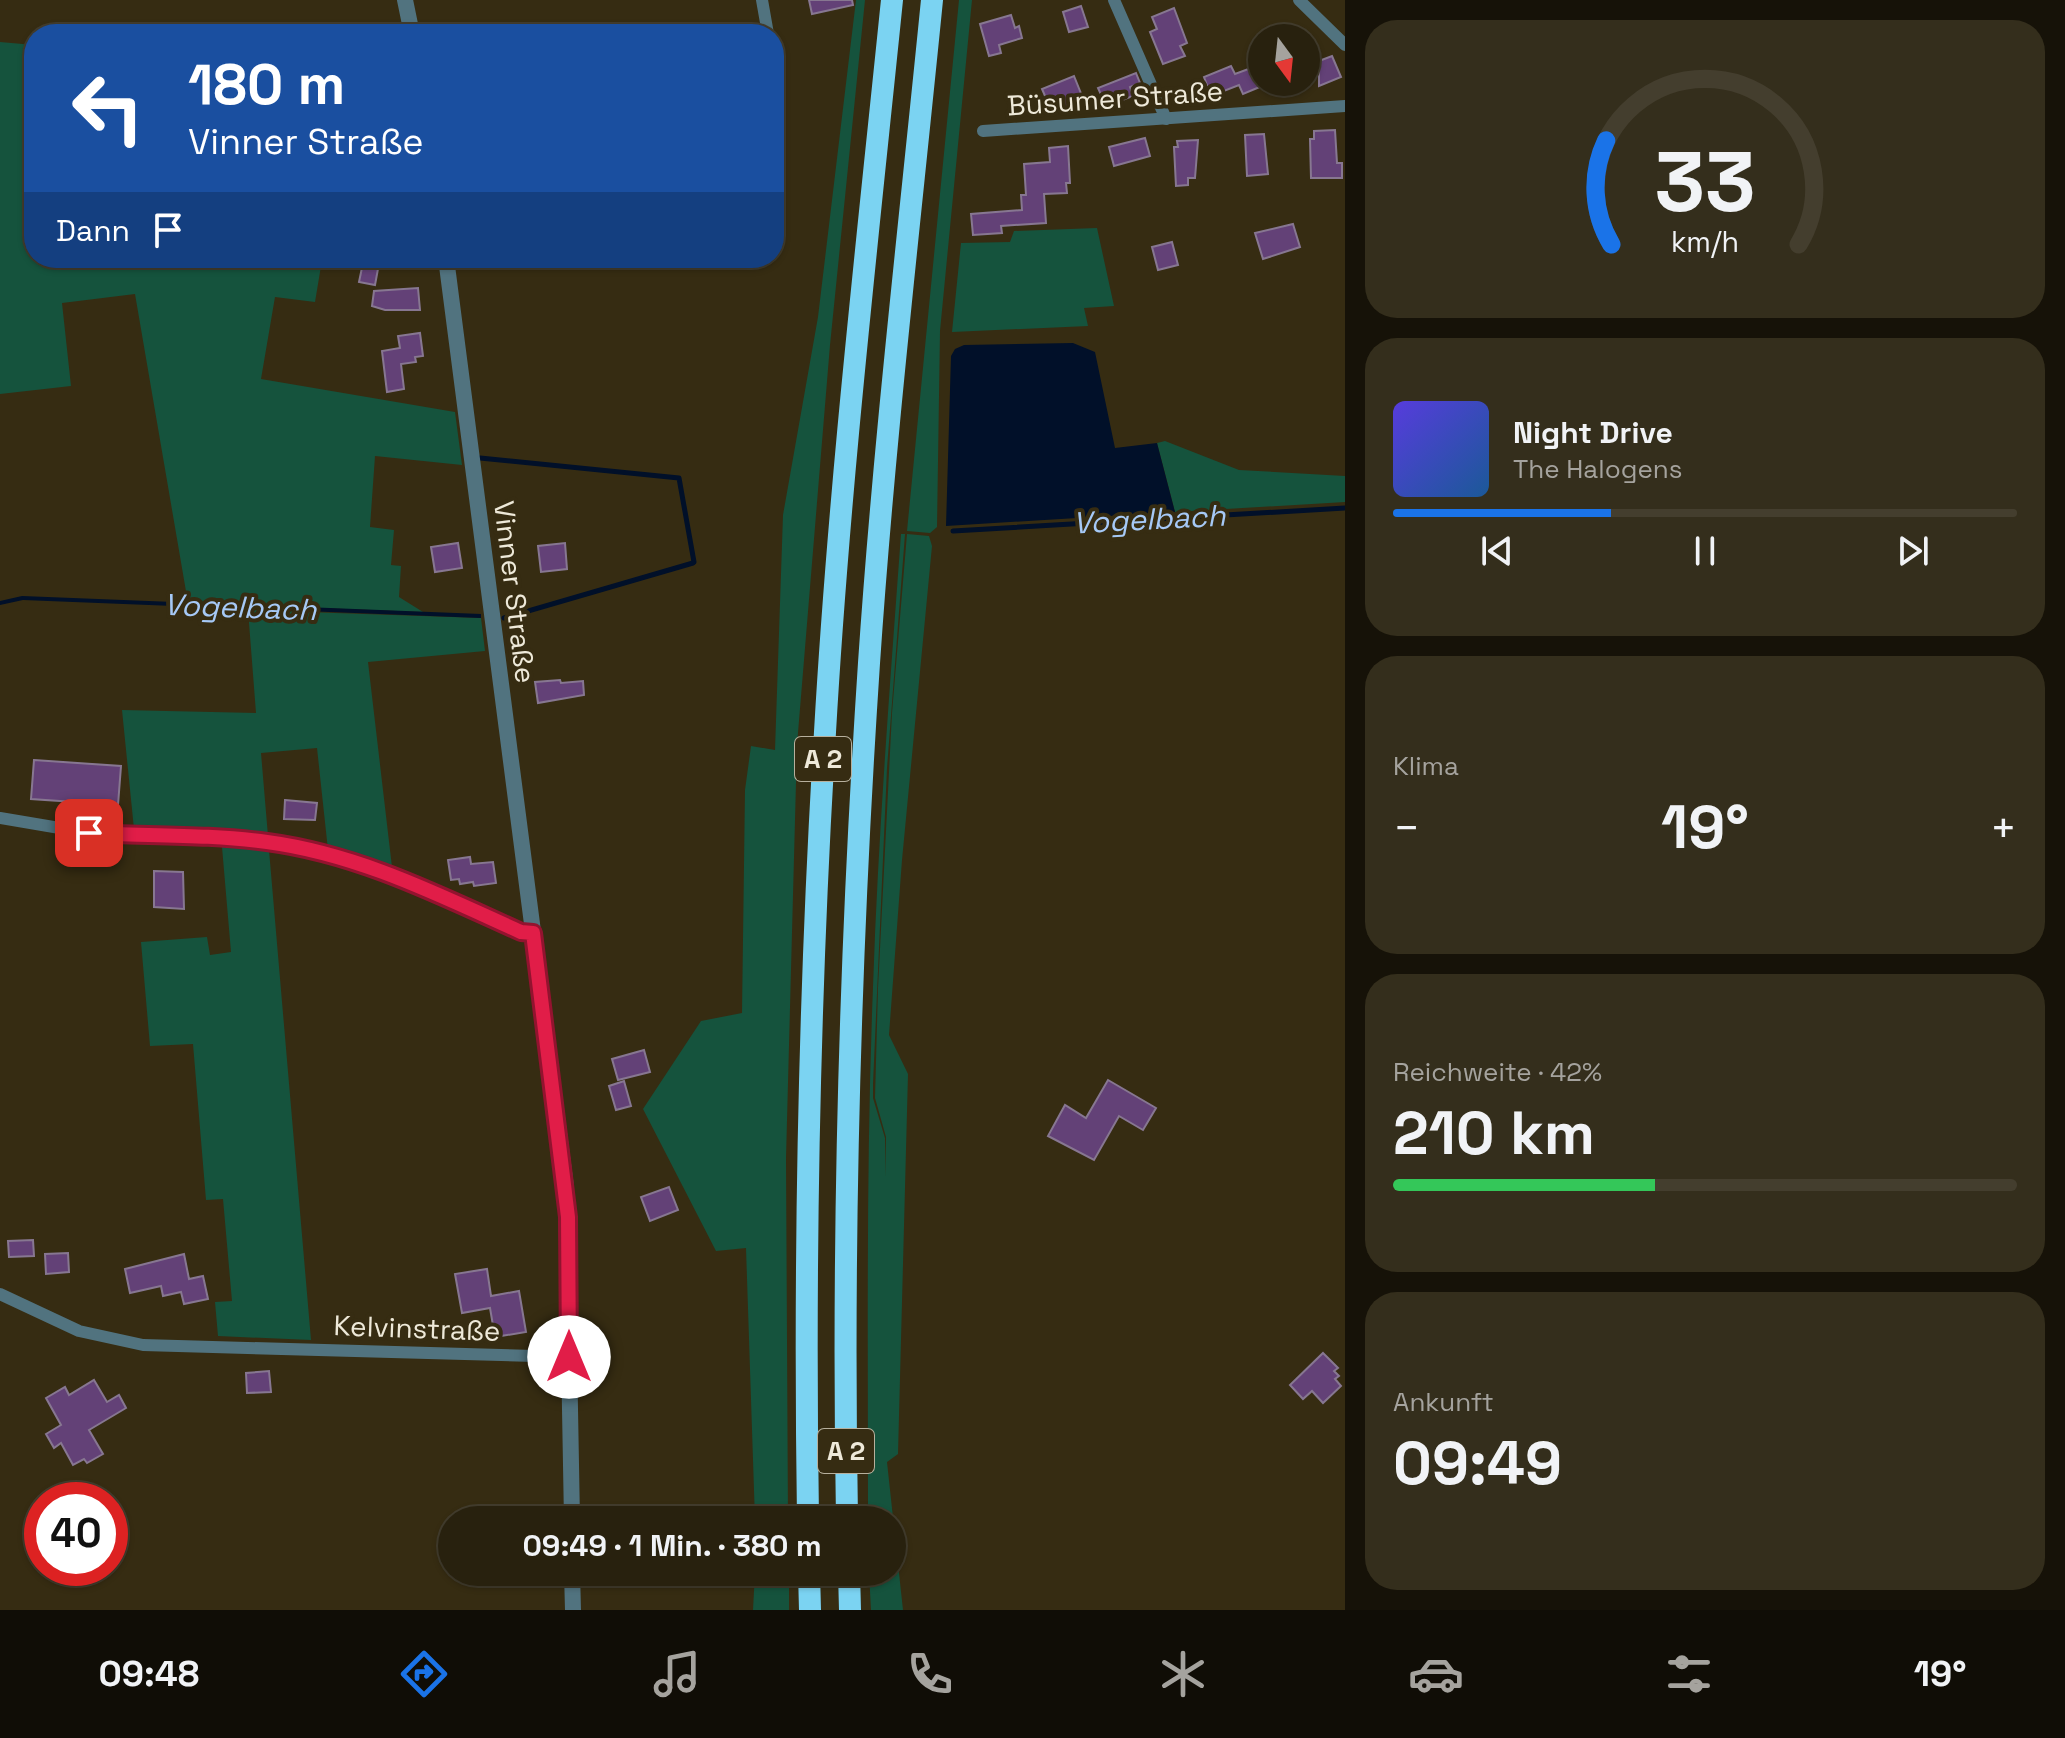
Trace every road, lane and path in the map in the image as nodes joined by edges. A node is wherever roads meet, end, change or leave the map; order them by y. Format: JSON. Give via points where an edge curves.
{"nodes":[{"id":1,"x":405,"y":0,"type":"edge"},
{"id":2,"x":762,"y":0,"type":"edge"},
{"id":3,"x":892,"y":0,"type":"edge"},
{"id":4,"x":932,"y":0,"type":"edge"},
{"id":5,"x":1114,"y":0,"type":"edge"},
{"id":6,"x":1299,"y":0,"type":"edge"},
{"id":7,"x":410,"y":24,"type":"edge"},
{"id":8,"x":766,"y":24,"type":"edge"},
{"id":9,"x":1345,"y":45,"type":"edge"},
{"id":10,"x":1345,"y":106,"type":"edge"},
{"id":11,"x":1166,"y":119,"type":"junction"},
{"id":12,"x":983,"y":131,"type":"dead end"},
{"id":13,"x":447,"y":268,"type":"edge"},
{"id":14,"x":0,"y":818,"type":"edge"},
{"id":15,"x":533,"y":933,"type":"junction"},
{"id":16,"x":0,"y":1294,"type":"edge"},
{"id":17,"x":569,"y":1357,"type":"junction"},
{"id":18,"x":572,"y":1506,"type":"edge"},
{"id":19,"x":808,"y":1506,"type":"edge"},
{"id":20,"x":847,"y":1506,"type":"edge"},
{"id":21,"x":572,"y":1586,"type":"edge"},
{"id":22,"x":809,"y":1586,"type":"edge"},
{"id":23,"x":849,"y":1586,"type":"edge"},
{"id":24,"x":573,"y":1610,"type":"edge"},
{"id":25,"x":810,"y":1610,"type":"edge"},
{"id":26,"x":850,"y":1610,"type":"edge"}],
"edges":[{"from":1,"to":7,"type":"street"},
{"from":2,"to":8,"type":"street"},
{"from":3,"to":19,"type":"highway","number":"A 2","via":[[825,729],[808,1126]]},
{"from":4,"to":20,"type":"highway","number":"A 2","via":[[881,519],[862,780],[848,1114]]},
{"from":5,"to":11,"type":"street"},
{"from":6,"to":9,"type":"street"},
{"from":10,"to":11,"type":"street","name":"Büsumer Straße"},
{"from":11,"to":12,"type":"street","name":"Büsumer Straße"},
{"from":13,"to":15,"type":"street","name":"Vinner Straße"},
{"from":14,"to":15,"type":"street","via":[[89,833],[267,842],[393,874]]},
{"from":15,"to":17,"type":"street","name":"Vinner Straße","via":[[568,1217]]},
{"from":16,"to":17,"type":"street","name":"Kelvinstraße","via":[[60,1324],[143,1345]]},
{"from":17,"to":18,"type":"street","name":"Vinner Straße"},
{"from":21,"to":24,"type":"street"},
{"from":22,"to":25,"type":"highway"},
{"from":23,"to":26,"type":"highway"}]}
